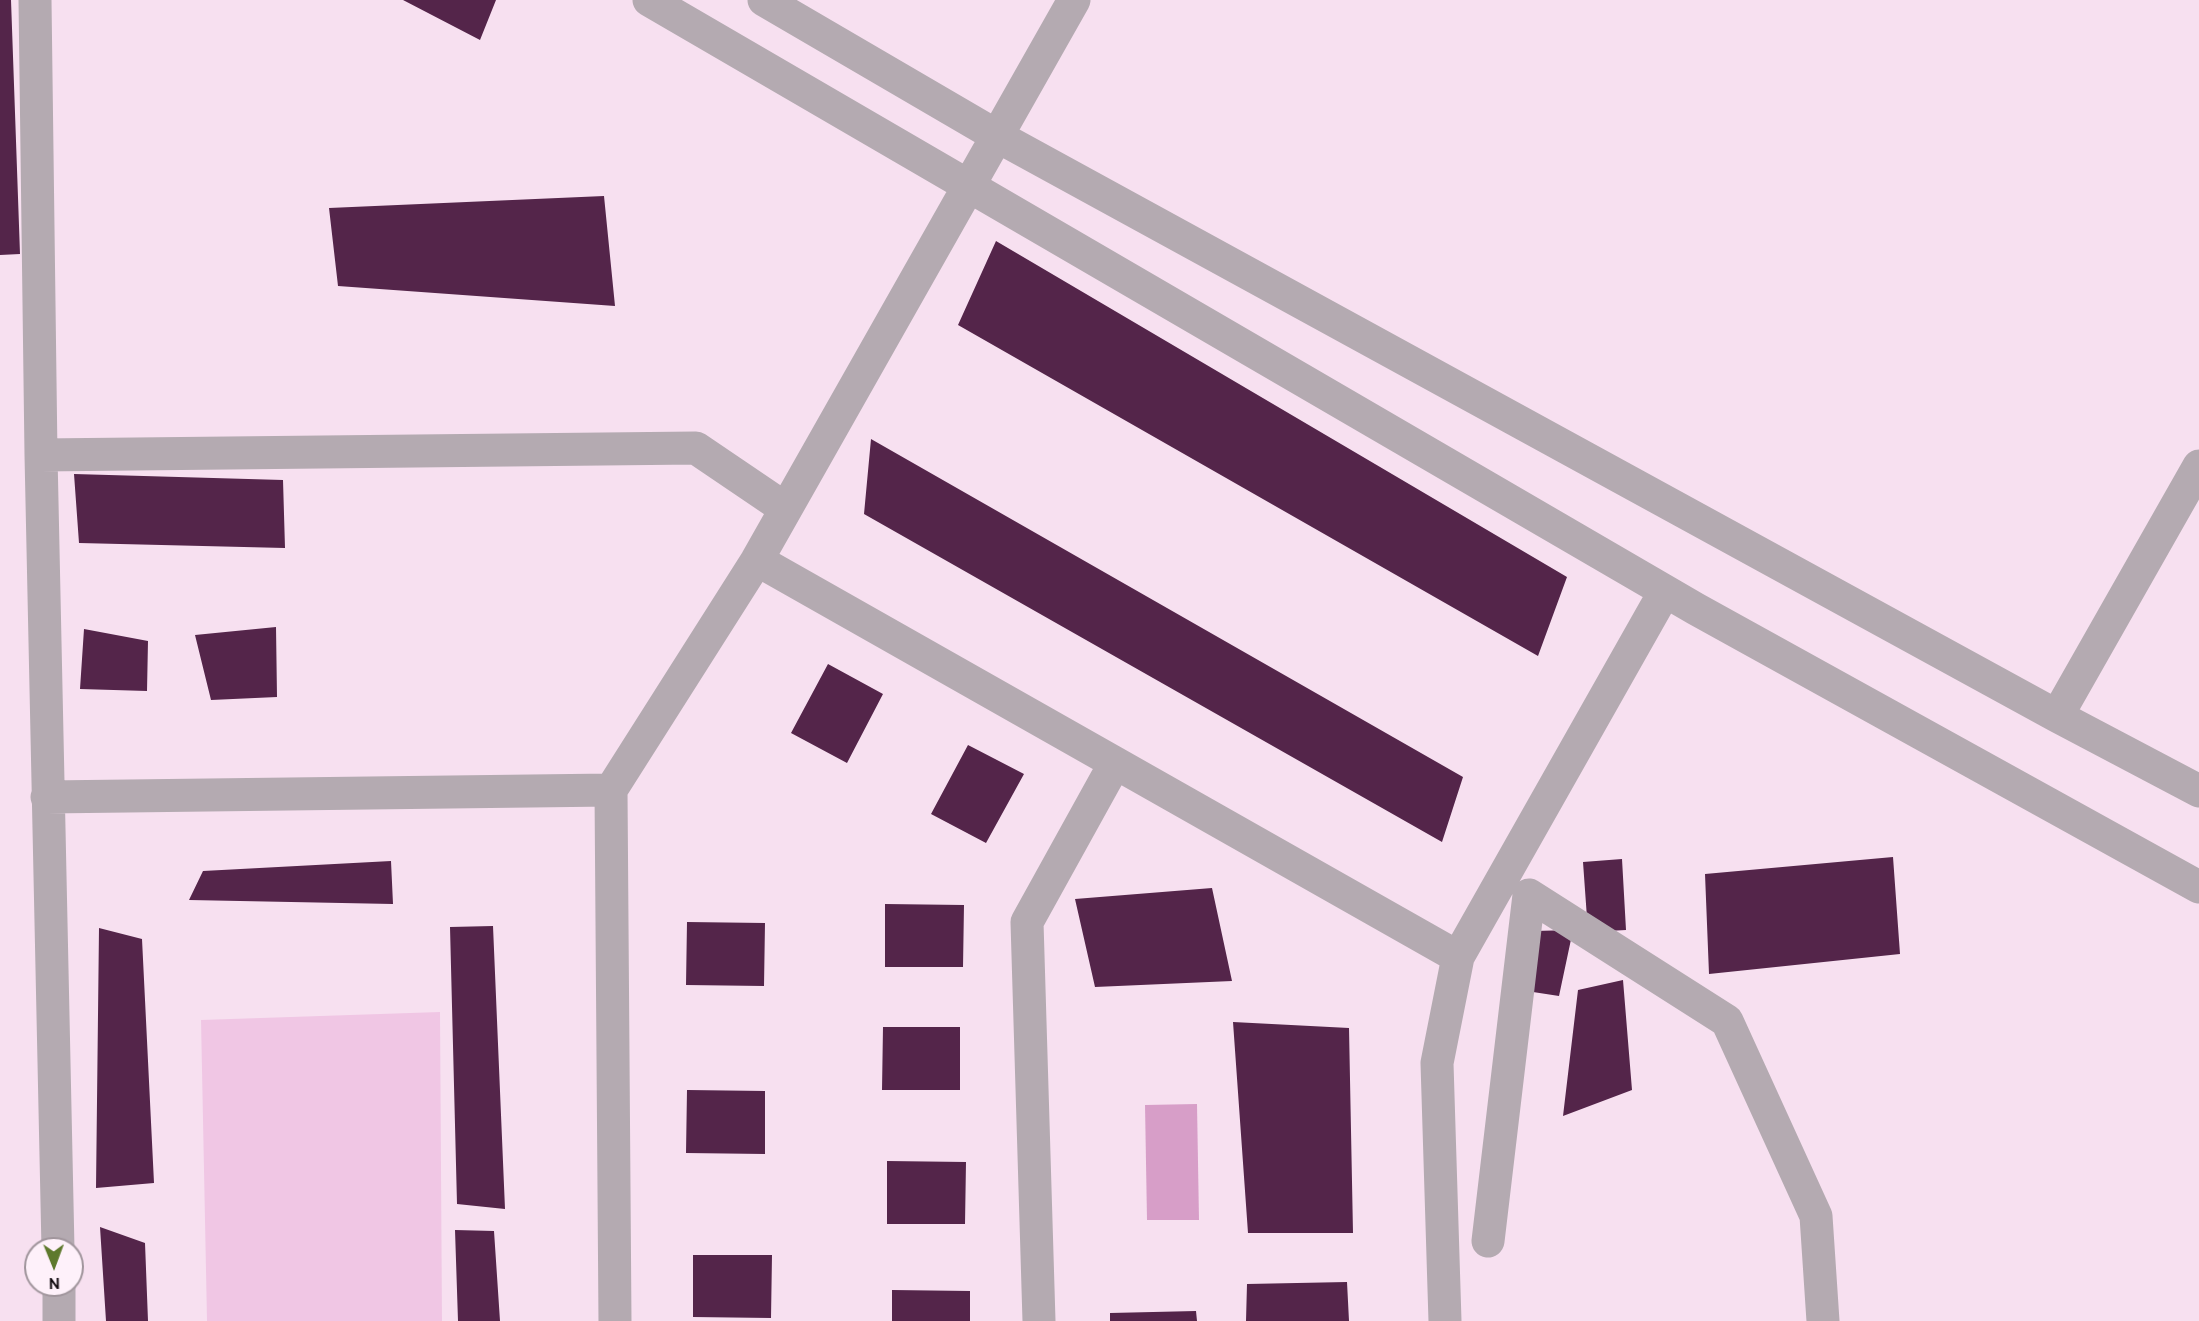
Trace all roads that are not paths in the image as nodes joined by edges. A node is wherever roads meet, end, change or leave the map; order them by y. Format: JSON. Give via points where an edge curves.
{"nodes":[{"id":1,"x":35,"y":0,"type":"edge"},
{"id":2,"x":649,"y":0,"type":"edge"},
{"id":3,"x":764,"y":0,"type":"edge"},
{"id":4,"x":1074,"y":0,"type":"edge"},
{"id":5,"x":997,"y":136,"type":"junction"},
{"id":6,"x":969,"y":185,"type":"junction"},
{"id":7,"x":41,"y":455,"type":"junction"},
{"id":8,"x":2199,"y":466,"type":"edge"},
{"id":9,"x":786,"y":509,"type":"junction"},
{"id":10,"x":757,"y":560,"type":"junction"},
{"id":11,"x":1665,"y":591,"type":"junction"},
{"id":12,"x":2057,"y":716,"type":"junction"},
{"id":13,"x":1115,"y":763,"type":"junction"},
{"id":14,"x":611,"y":790,"type":"junction"},
{"id":15,"x":2199,"y":791,"type":"edge"},
{"id":16,"x":47,"y":797,"type":"junction"},
{"id":17,"x":2199,"y":887,"type":"edge"},
{"id":18,"x":1458,"y":957,"type":"junction"},
{"id":19,"x":58,"y":1237,"type":"edge"},
{"id":20,"x":1488,"y":1241,"type":"dead end"},
{"id":21,"x":58,"y":1297,"type":"edge"},
{"id":22,"x":59,"y":1321,"type":"edge"},
{"id":23,"x":615,"y":1321,"type":"edge"},
{"id":24,"x":1039,"y":1321,"type":"edge"},
{"id":25,"x":1445,"y":1321,"type":"edge"},
{"id":26,"x":1823,"y":1321,"type":"edge"}],
"edges":[{"from":1,"to":7,"type":"street"},
{"from":2,"to":6,"type":"street"},
{"from":3,"to":5,"type":"street"},
{"from":4,"to":5,"type":"street"},
{"from":5,"to":6,"type":"street"},
{"from":5,"to":12,"type":"street"},
{"from":6,"to":9,"type":"street"},
{"from":6,"to":11,"type":"street"},
{"from":7,"to":9,"type":"street","via":[[696,448]]},
{"from":7,"to":16,"type":"street"},
{"from":8,"to":12,"type":"street"},
{"from":9,"to":10,"type":"street"},
{"from":10,"to":13,"type":"street"},
{"from":10,"to":14,"type":"street"},
{"from":11,"to":17,"type":"street"},
{"from":11,"to":18,"type":"street"},
{"from":12,"to":15,"type":"street"},
{"from":13,"to":18,"type":"street"},
{"from":13,"to":24,"type":"street","via":[[1027,922]]},
{"from":14,"to":16,"type":"street"},
{"from":14,"to":23,"type":"street"},
{"from":16,"to":19,"type":"street"},
{"from":18,"to":25,"type":"street","via":[[1437,1063]]},
{"from":20,"to":26,"type":"street","via":[[1529,896],[1727,1021],[1816,1216]]},
{"from":21,"to":22,"type":"street"}]}
